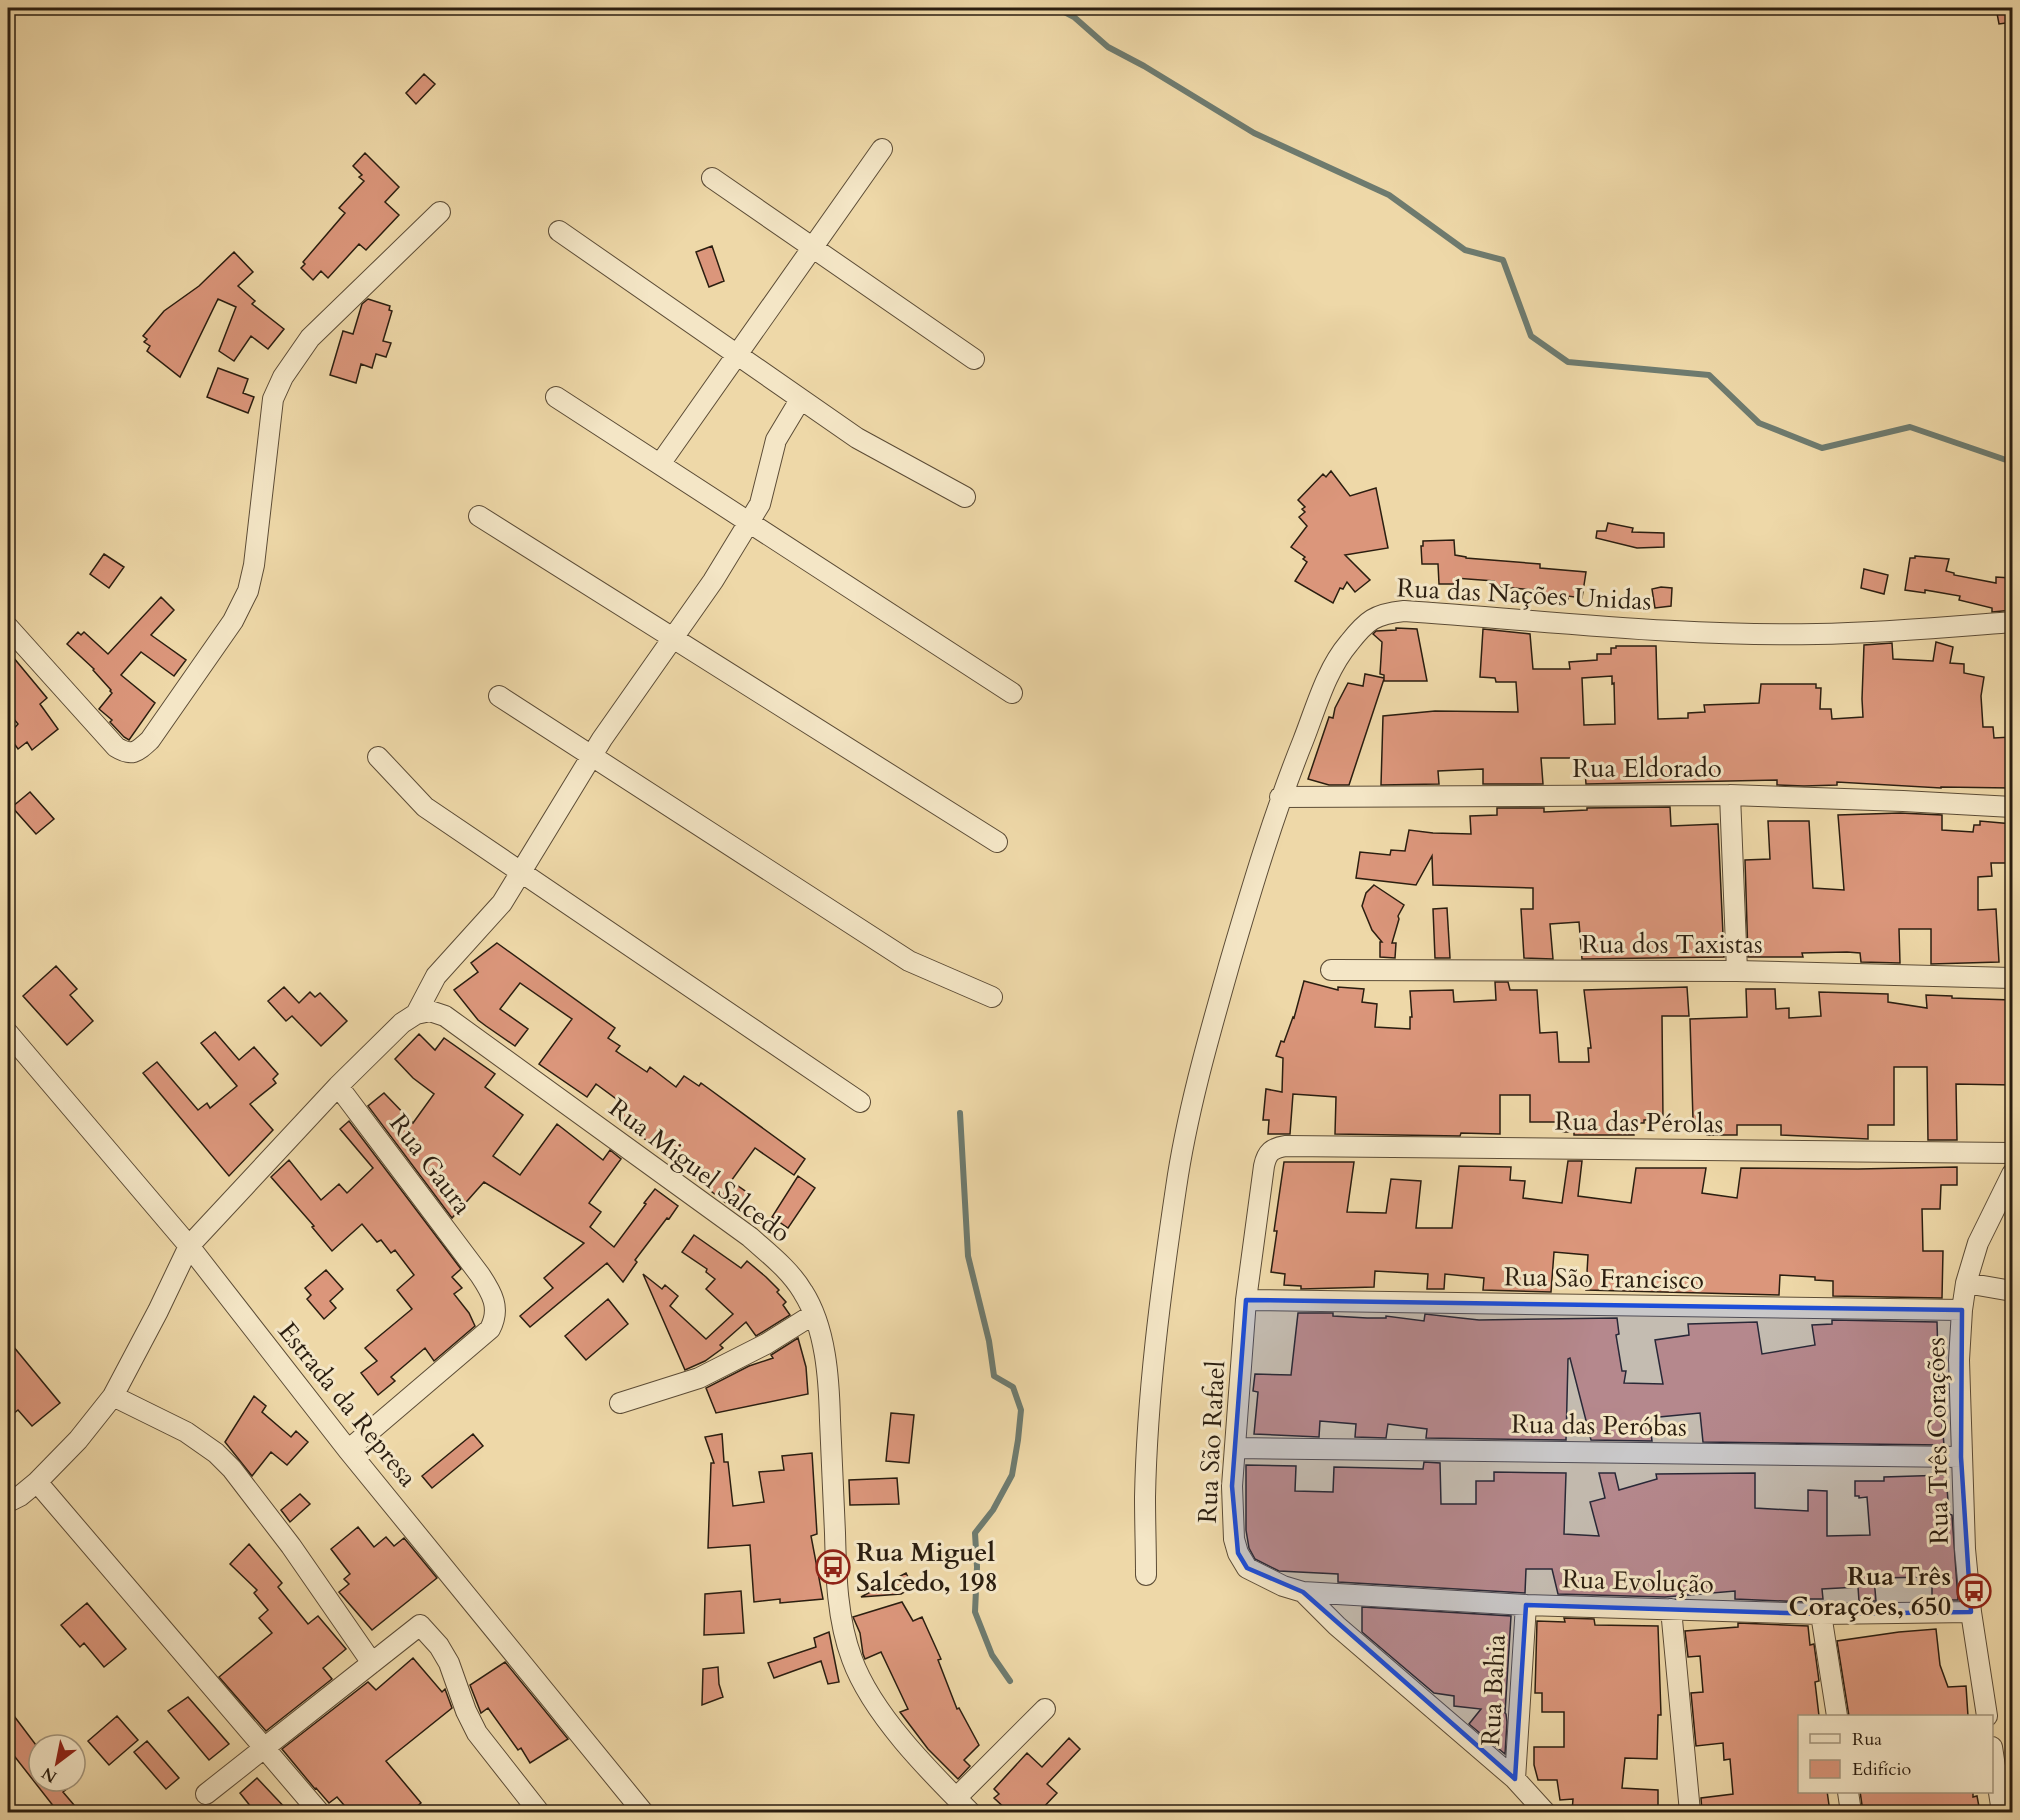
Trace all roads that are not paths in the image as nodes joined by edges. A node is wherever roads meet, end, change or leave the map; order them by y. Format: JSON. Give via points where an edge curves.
{"nodes":[{"id":1,"x":882,"y":149,"type":"dead end"},
{"id":2,"x":712,"y":178,"type":"dead end"},
{"id":3,"x":440,"y":212,"type":"dead end"},
{"id":4,"x":560,"y":231,"type":"dead end"},
{"id":5,"x":813,"y":248,"type":"junction"},
{"id":6,"x":736,"y":355,"type":"junction"},
{"id":7,"x":974,"y":359,"type":"dead end"},
{"id":8,"x":556,"y":398,"type":"dead end"},
{"id":9,"x":800,"y":400,"type":"junction"},
{"id":10,"x":660,"y":464,"type":"junction"},
{"id":11,"x":965,"y":497,"type":"dead end"},
{"id":12,"x":478,"y":516,"type":"dead end"},
{"id":13,"x":749,"y":522,"type":"junction"},
{"id":14,"x":2013,"y":622,"type":"edge"},
{"id":15,"x":8,"y":627,"type":"edge"},
{"id":16,"x":673,"y":638,"type":"junction"},
{"id":17,"x":1012,"y":693,"type":"dead end"},
{"id":18,"x":499,"y":696,"type":"dead end"},
{"id":19,"x":378,"y":756,"type":"dead end"},
{"id":20,"x":591,"y":756,"type":"junction"},
{"id":21,"x":1730,"y":795,"type":"junction"},
{"id":22,"x":1280,"y":797,"type":"junction"},
{"id":23,"x":2013,"y":807,"type":"edge"},
{"id":24,"x":997,"y":842,"type":"dead end"},
{"id":25,"x":521,"y":872,"type":"junction"},
{"id":26,"x":1331,"y":970,"type":"dead end"},
{"id":27,"x":1737,"y":971,"type":"junction"},
{"id":28,"x":2013,"y":978,"type":"edge"},
{"id":29,"x":992,"y":998,"type":"dead end"},
{"id":30,"x":416,"y":1014,"type":"junction"},
{"id":31,"x":8,"y":1033,"type":"edge"},
{"id":32,"x":338,"y":1086,"type":"junction"},
{"id":33,"x":860,"y":1102,"type":"dead end"},
{"id":34,"x":2013,"y":1153,"type":"edge"},
{"id":35,"x":1268,"y":1154,"type":"joint"},
{"id":36,"x":2013,"y":1174,"type":"edge"},
{"id":37,"x":189,"y":1246,"type":"junction"},
{"id":38,"x":1966,"y":1283,"type":"junction"},
{"id":39,"x":2013,"y":1291,"type":"edge"},
{"id":40,"x":1246,"y":1300,"type":"junction"},
{"id":41,"x":1962,"y":1310,"type":"junction"},
{"id":42,"x":814,"y":1314,"type":"junction"},
{"id":43,"x":113,"y":1396,"type":"junction"},
{"id":44,"x":620,"y":1403,"type":"dead end"},
{"id":45,"x":1235,"y":1448,"type":"junction"},
{"id":46,"x":348,"y":1450,"type":"junction"},
{"id":47,"x":1961,"y":1457,"type":"junction"},
{"id":48,"x":37,"y":1482,"type":"junction"},
{"id":49,"x":8,"y":1502,"type":"edge"},
{"id":50,"x":1146,"y":1575,"type":"dead end"},
{"id":51,"x":1303,"y":1592,"type":"junction"},
{"id":52,"x":1526,"y":1605,"type":"junction"},
{"id":53,"x":1671,"y":1610,"type":"junction"},
{"id":54,"x":1971,"y":1612,"type":"junction"},
{"id":55,"x":1821,"y":1614,"type":"junction"},
{"id":56,"x":372,"y":1663,"type":"junction"},
{"id":57,"x":1045,"y":1709,"type":"dead end"},
{"id":58,"x":1837,"y":1715,"type":"edge"},
{"id":59,"x":1987,"y":1715,"type":"edge"},
{"id":60,"x":265,"y":1748,"type":"junction"},
{"id":61,"x":1993,"y":1754,"type":"edge"},
{"id":62,"x":1515,"y":1779,"type":"junction"},
{"id":63,"x":1848,"y":1793,"type":"edge"},
{"id":64,"x":206,"y":1794,"type":"dead end"},
{"id":65,"x":956,"y":1798,"type":"junction"},
{"id":66,"x":320,"y":1812,"type":"edge"},
{"id":67,"x":539,"y":1812,"type":"edge"},
{"id":68,"x":643,"y":1812,"type":"edge"},
{"id":69,"x":970,"y":1812,"type":"edge"},
{"id":70,"x":1545,"y":1812,"type":"edge"},
{"id":71,"x":1690,"y":1812,"type":"edge"},
{"id":72,"x":1851,"y":1812,"type":"edge"},
{"id":73,"x":2002,"y":1812,"type":"edge"}],
"edges":[{"from":1,"to":5,"type":"street"},
{"from":2,"to":5,"type":"street"},
{"from":3,"to":15,"type":"street","via":[[310,338],[283,377],[273,399],[255,565],[248,591],[233,621],[150,740],[137,752],[125,753],[116,747]]},
{"from":4,"to":6,"type":"street"},
{"from":5,"to":6,"type":"street"},
{"from":5,"to":7,"type":"street"},
{"from":6,"to":9,"type":"street"},
{"from":6,"to":10,"type":"street"},
{"from":8,"to":10,"type":"street"},
{"from":9,"to":11,"type":"street","via":[[857,438]]},
{"from":9,"to":13,"type":"street","via":[[776,441],[760,504]]},
{"from":10,"to":13,"type":"street"},
{"from":12,"to":16,"type":"street"},
{"from":13,"to":16,"type":"street"},
{"from":13,"to":17,"type":"street"},
{"from":14,"to":22,"type":"street","name":"Rua das Nações Unidas","via":[[1817,634],[1722,633],[1404,611],[1383,613],[1367,622],[1347,644],[1330,672]]},
{"from":16,"to":20,"type":"street"},
{"from":16,"to":24,"type":"street"},
{"from":18,"to":20,"type":"street"},
{"from":19,"to":25,"type":"street","via":[[425,807]]},
{"from":20,"to":25,"type":"street"},
{"from":20,"to":29,"type":"street","via":[[909,961]]},
{"from":21,"to":22,"type":"street","name":"Rua Eldorado"},
{"from":21,"to":23,"type":"street","name":"Rua Eldorado"},
{"from":21,"to":27,"type":"street"},
{"from":22,"to":50,"type":"street","name":"Rua das Nações Unidas","via":[[1205,1053],[1176,1185],[1151,1406],[1145,1495]]},
{"from":25,"to":30,"type":"street","via":[[502,903],[436,976]]},
{"from":25,"to":33,"type":"street"},
{"from":26,"to":27,"type":"street","name":"Rua dos Taxistas"},
{"from":27,"to":28,"type":"street","name":"Rua dos Taxistas"},
{"from":30,"to":32,"type":"street"},
{"from":30,"to":42,"type":"street","name":"Rua Miguel Salcedo","via":[[430,1011],[445,1016],[750,1237],[782,1265]]},
{"from":31,"to":37,"type":"street","name":"Estrada da Represa"},
{"from":32,"to":37,"type":"street"},
{"from":32,"to":46,"type":"street","name":"Rua Gaura","via":[[480,1275],[496,1307],[490,1329]]},
{"from":34,"to":35,"type":"street","name":"Rua das Pérolas","via":[[1286,1146]]},
{"from":35,"to":40,"type":"street","name":"Rua São Rafael"},
{"from":36,"to":38,"type":"street","name":"Rua Três Corações","via":[[1978,1243]]},
{"from":37,"to":43,"type":"street"},
{"from":37,"to":46,"type":"street","name":"Estrada da Represa"},
{"from":38,"to":39,"type":"street"},
{"from":38,"to":41,"type":"street","name":"Rua Três Corações"},
{"from":40,"to":41,"type":"street","name":"Rua São Francisco"},
{"from":40,"to":45,"type":"street","name":"Rua São Rafael"},
{"from":41,"to":47,"type":"street","name":"Rua Três Corações"},
{"from":42,"to":44,"type":"street","via":[[699,1378]]},
{"from":42,"to":65,"type":"street","name":"Rua Miguel Salcedo","via":[[829,1377],[836,1577],[852,1660],[898,1734]]},
{"from":43,"to":48,"type":"street"},
{"from":43,"to":56,"type":"street","via":[[186,1432],[232,1469]]},
{"from":45,"to":47,"type":"street","name":"Rua das Peróbas"},
{"from":45,"to":51,"type":"street","name":"Rua São Rafael","via":[[1232,1524],[1238,1553],[1247,1568]]},
{"from":46,"to":68,"type":"street","name":"Estrada da Represa"},
{"from":47,"to":54,"type":"street","name":"Rua Três Corações"},
{"from":48,"to":49,"type":"street"},
{"from":48,"to":60,"type":"street"},
{"from":51,"to":52,"type":"street","name":"Rua Evolução"},
{"from":51,"to":62,"type":"street","name":"Rua São Rafael"},
{"from":52,"to":53,"type":"street","name":"Rua Evolução"},
{"from":52,"to":62,"type":"street","name":"Rua Bahia"},
{"from":53,"to":55,"type":"street","name":"Rua Evolução"},
{"from":53,"to":71,"type":"street"},
{"from":54,"to":55,"type":"street","name":"Rua Evolução"},
{"from":54,"to":59,"type":"street","name":"Rua Três Corações"},
{"from":55,"to":58,"type":"street"},
{"from":56,"to":60,"type":"street"},
{"from":56,"to":67,"type":"street","via":[[420,1625],[449,1663],[477,1733]]},
{"from":57,"to":65,"type":"street"},
{"from":60,"to":64,"type":"street"},
{"from":60,"to":66,"type":"street"},
{"from":61,"to":73,"type":"street"},
{"from":62,"to":70,"type":"street","name":"Rua São Rafael"},
{"from":63,"to":72,"type":"street"},
{"from":65,"to":69,"type":"street","name":"Rua Miguel Salcedo"}]}
